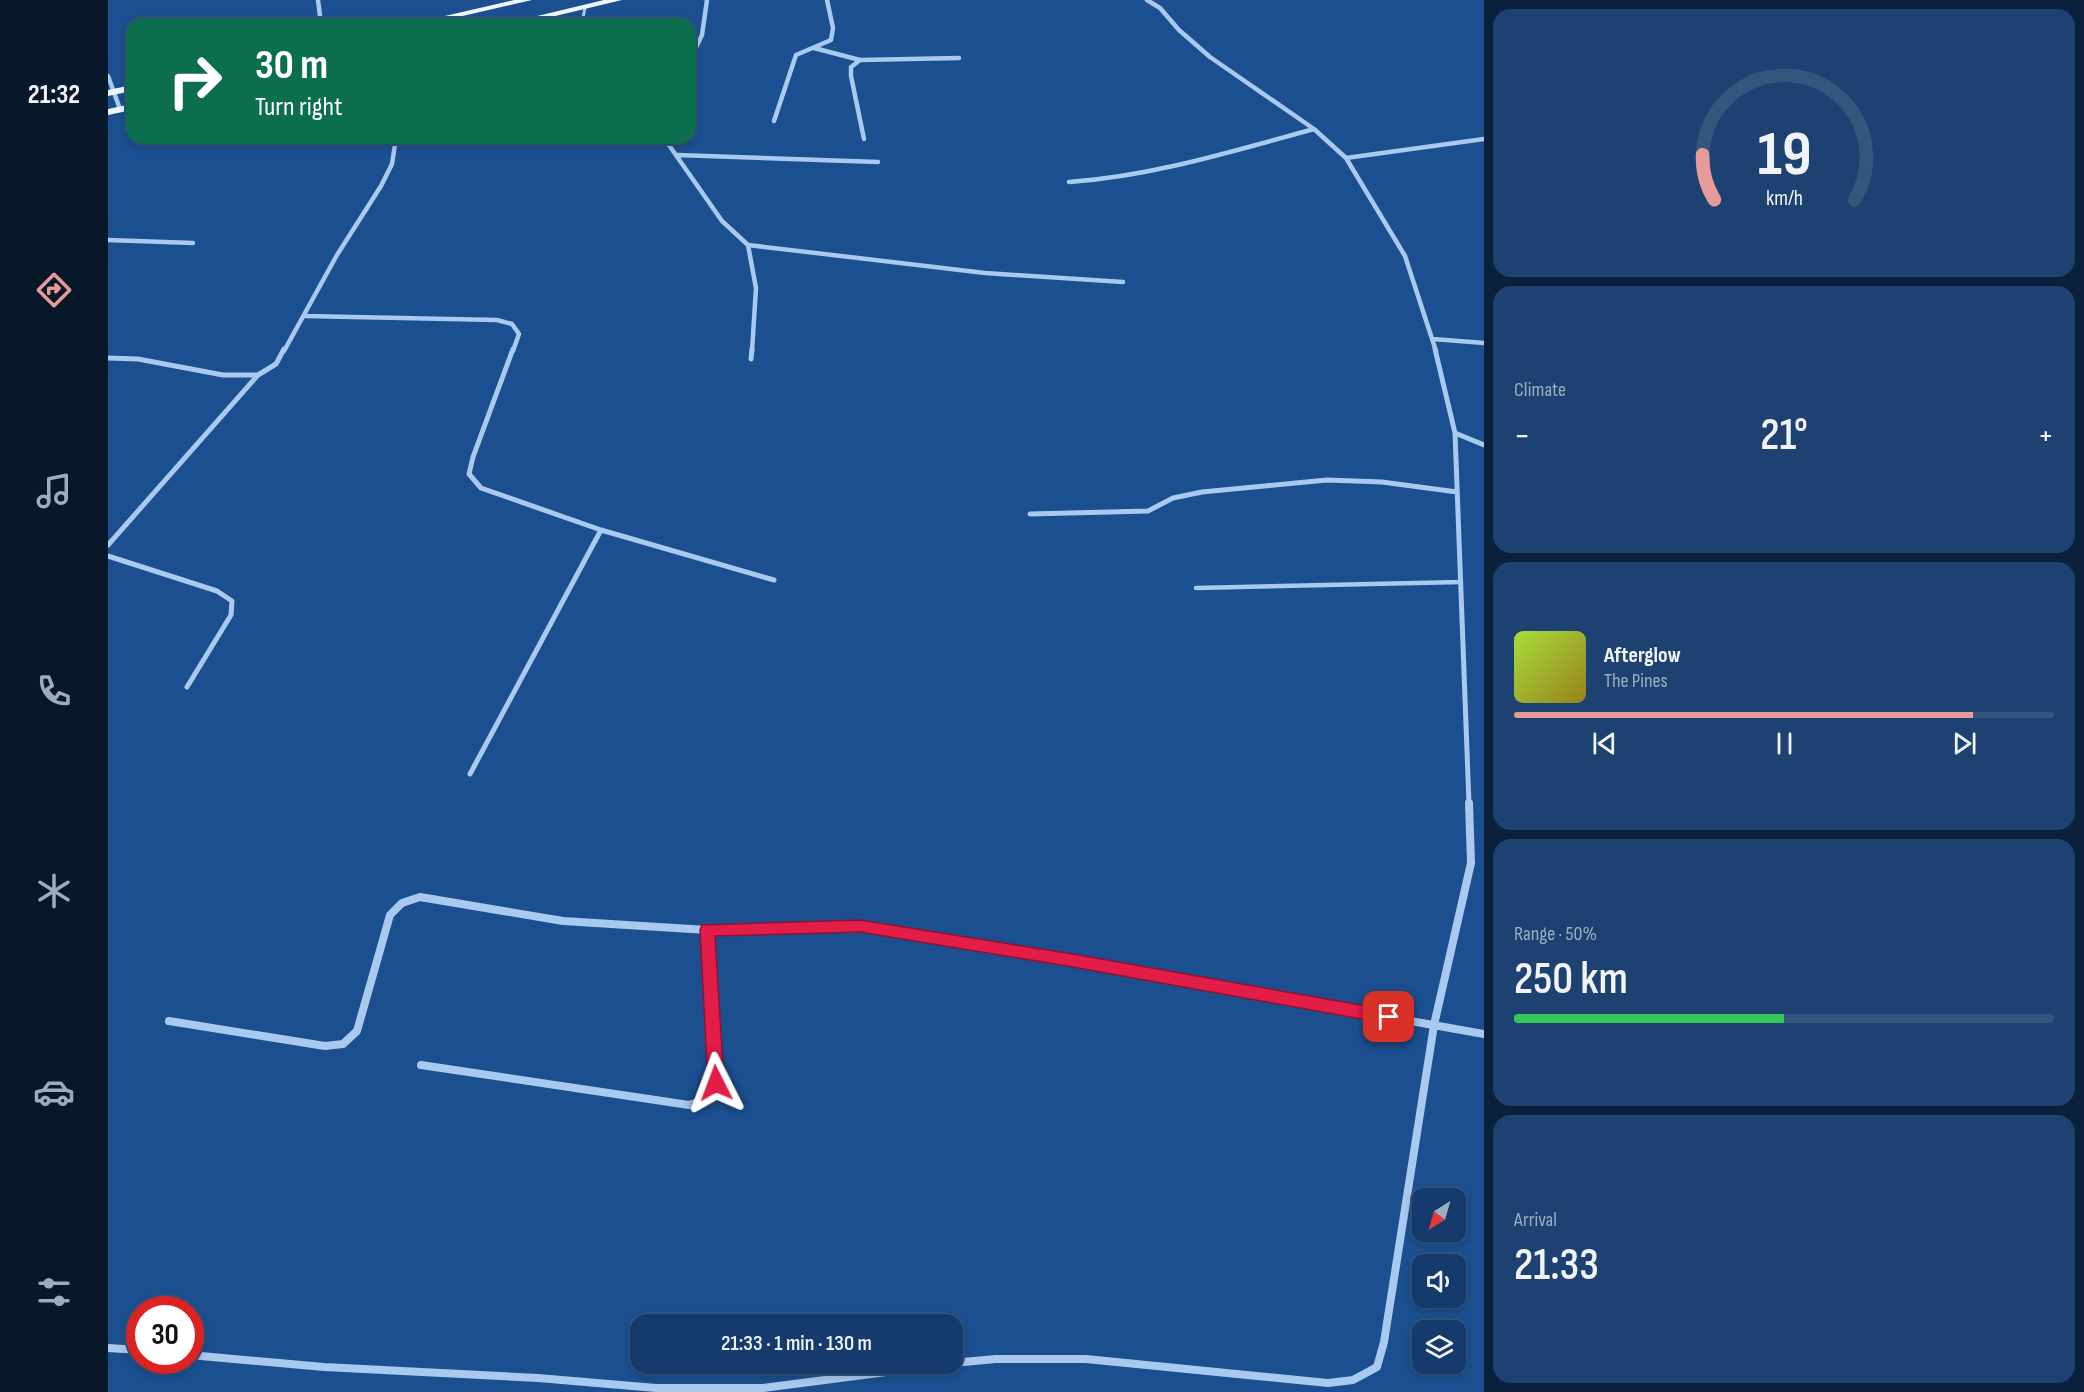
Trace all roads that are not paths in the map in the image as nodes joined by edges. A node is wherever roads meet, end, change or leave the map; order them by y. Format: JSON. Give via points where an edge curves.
{"nodes":[{"id":1,"x":318,"y":0,"type":"edge"},
{"id":2,"x":527,"y":0,"type":"edge"},
{"id":3,"x":617,"y":0,"type":"edge"},
{"id":4,"x":707,"y":0,"type":"edge"},
{"id":5,"x":827,"y":0,"type":"edge"},
{"id":6,"x":1147,"y":0,"type":"edge"},
{"id":7,"x":585,"y":7,"type":"junction"},
{"id":8,"x":320,"y":18,"type":"edge"},
{"id":9,"x":443,"y":18,"type":"edge"},
{"id":10,"x":536,"y":18,"type":"edge"},
{"id":11,"x":583,"y":18,"type":"edge"},
{"id":12,"x":696,"y":48,"type":"edge"},
{"id":13,"x":814,"y":48,"type":"junction"},
{"id":14,"x":959,"y":58,"type":"dead end"},
{"id":15,"x":860,"y":60,"type":"junction"},
{"id":16,"x":108,"y":76,"type":"edge"},
{"id":17,"x":126,"y":89,"type":"edge"},
{"id":18,"x":111,"y":93,"type":"edge"},
{"id":19,"x":126,"y":108,"type":"edge"},
{"id":20,"x":120,"y":109,"type":"junction"},
{"id":21,"x":108,"y":112,"type":"edge"},
{"id":22,"x":774,"y":121,"type":"dead end"},
{"id":23,"x":1314,"y":129,"type":"junction"},
{"id":24,"x":864,"y":139,"type":"dead end"},
{"id":25,"x":1484,"y":139,"type":"edge"},
{"id":26,"x":396,"y":144,"type":"edge"},
{"id":27,"x":669,"y":144,"type":"edge"},
{"id":28,"x":677,"y":155,"type":"junction"},
{"id":29,"x":1346,"y":158,"type":"junction"},
{"id":30,"x":878,"y":162,"type":"dead end"},
{"id":31,"x":1069,"y":182,"type":"dead end"},
{"id":32,"x":108,"y":240,"type":"edge"},
{"id":33,"x":193,"y":243,"type":"dead end"},
{"id":34,"x":748,"y":245,"type":"junction"},
{"id":35,"x":1123,"y":282,"type":"dead end"},
{"id":36,"x":304,"y":316,"type":"junction"},
{"id":37,"x":1433,"y":339,"type":"junction"},
{"id":38,"x":1484,"y":343,"type":"edge"},
{"id":39,"x":108,"y":358,"type":"edge"},
{"id":40,"x":751,"y":359,"type":"dead end"},
{"id":41,"x":258,"y":375,"type":"junction"},
{"id":42,"x":1455,"y":433,"type":"junction"},
{"id":43,"x":1484,"y":445,"type":"edge"},
{"id":44,"x":1457,"y":492,"type":"junction"},
{"id":45,"x":1030,"y":514,"type":"dead end"},
{"id":46,"x":601,"y":530,"type":"junction"},
{"id":47,"x":108,"y":545,"type":"edge"},
{"id":48,"x":108,"y":556,"type":"edge"},
{"id":49,"x":774,"y":580,"type":"dead end"},
{"id":50,"x":1461,"y":582,"type":"junction"},
{"id":51,"x":1196,"y":588,"type":"dead end"},
{"id":52,"x":187,"y":687,"type":"dead end"},
{"id":53,"x":470,"y":774,"type":"dead end"},
{"id":54,"x":707,"y":930,"type":"junction"},
{"id":55,"x":169,"y":1022,"type":"dead end"},
{"id":56,"x":1434,"y":1025,"type":"junction"},
{"id":57,"x":1484,"y":1034,"type":"edge"},
{"id":58,"x":421,"y":1065,"type":"dead end"},
{"id":59,"x":108,"y":1348,"type":"edge"},
{"id":60,"x":126,"y":1349,"type":"edge"},
{"id":61,"x":204,"y":1356,"type":"edge"},
{"id":62,"x":963,"y":1362,"type":"edge"},
{"id":63,"x":868,"y":1374,"type":"edge"}],
"edges":[{"from":1,"to":8,"type":"street"},
{"from":2,"to":9,"type":"main road"},
{"from":3,"to":7,"type":"main road"},
{"from":4,"to":12,"type":"street","via":[[702,35]]},
{"from":5,"to":13,"type":"street","via":[[833,28],[831,40]]},
{"from":6,"to":23,"type":"street","via":[[1210,57]]},
{"from":7,"to":10,"type":"main road"},
{"from":7,"to":11,"type":"lane"},
{"from":13,"to":15,"type":"street"},
{"from":13,"to":22,"type":"street","via":[[796,55]]},
{"from":14,"to":15,"type":"street"},
{"from":15,"to":24,"type":"street","via":[[851,67],[851,76]]},
{"from":16,"to":18,"type":"street"},
{"from":17,"to":18,"type":"main road"},
{"from":18,"to":20,"type":"street"},
{"from":19,"to":20,"type":"main road"},
{"from":20,"to":21,"type":"main road"},
{"from":23,"to":29,"type":"street"},
{"from":23,"to":31,"type":"street","via":[[1141,174]]},
{"from":25,"to":29,"type":"street"},
{"from":26,"to":36,"type":"street","via":[[389,171]]},
{"from":27,"to":28,"type":"street"},
{"from":28,"to":30,"type":"street"},
{"from":28,"to":34,"type":"street","via":[[722,221]]},
{"from":29,"to":37,"type":"street","via":[[1405,256]]},
{"from":32,"to":33,"type":"street"},
{"from":34,"to":35,"type":"street","via":[[985,273]]},
{"from":34,"to":40,"type":"street","via":[[756,288]]},
{"from":36,"to":41,"type":"street","via":[[276,364]]},
{"from":36,"to":46,"type":"street","via":[[497,320],[512,324],[519,334],[469,474],[481,488]]},
{"from":37,"to":38,"type":"street"},
{"from":37,"to":42,"type":"street"},
{"from":39,"to":41,"type":"street","via":[[138,359],[223,375]]},
{"from":41,"to":47,"type":"street"},
{"from":42,"to":43,"type":"street"},
{"from":42,"to":44,"type":"street"},
{"from":44,"to":45,"type":"street","via":[[1382,482],[1327,480],[1202,492],[1173,498],[1148,511]]},
{"from":44,"to":50,"type":"street"},
{"from":46,"to":49,"type":"street"},
{"from":46,"to":53,"type":"street"},
{"from":48,"to":52,"type":"street","via":[[217,591],[232,601],[231,615]]},
{"from":50,"to":51,"type":"lane"},
{"from":50,"to":56,"type":"street","via":[[1471,863]]},
{"from":54,"to":55,"type":"street","via":[[563,921],[420,897],[402,903],[390,915],[357,1031],[343,1044],[325,1046]]},
{"from":54,"to":56,"type":"street","via":[[860,926]]},
{"from":54,"to":58,"type":"street","via":[[716,1083],[710,1098],[689,1105]]},
{"from":56,"to":57,"type":"street"},
{"from":56,"to":62,"type":"street","via":[[1384,1342],[1377,1367],[1370,1373],[1342,1384],[1065,1357]]},
{"from":59,"to":60,"type":"street"},
{"from":61,"to":63,"type":"street","via":[[656,1388],[763,1388]]}]}
